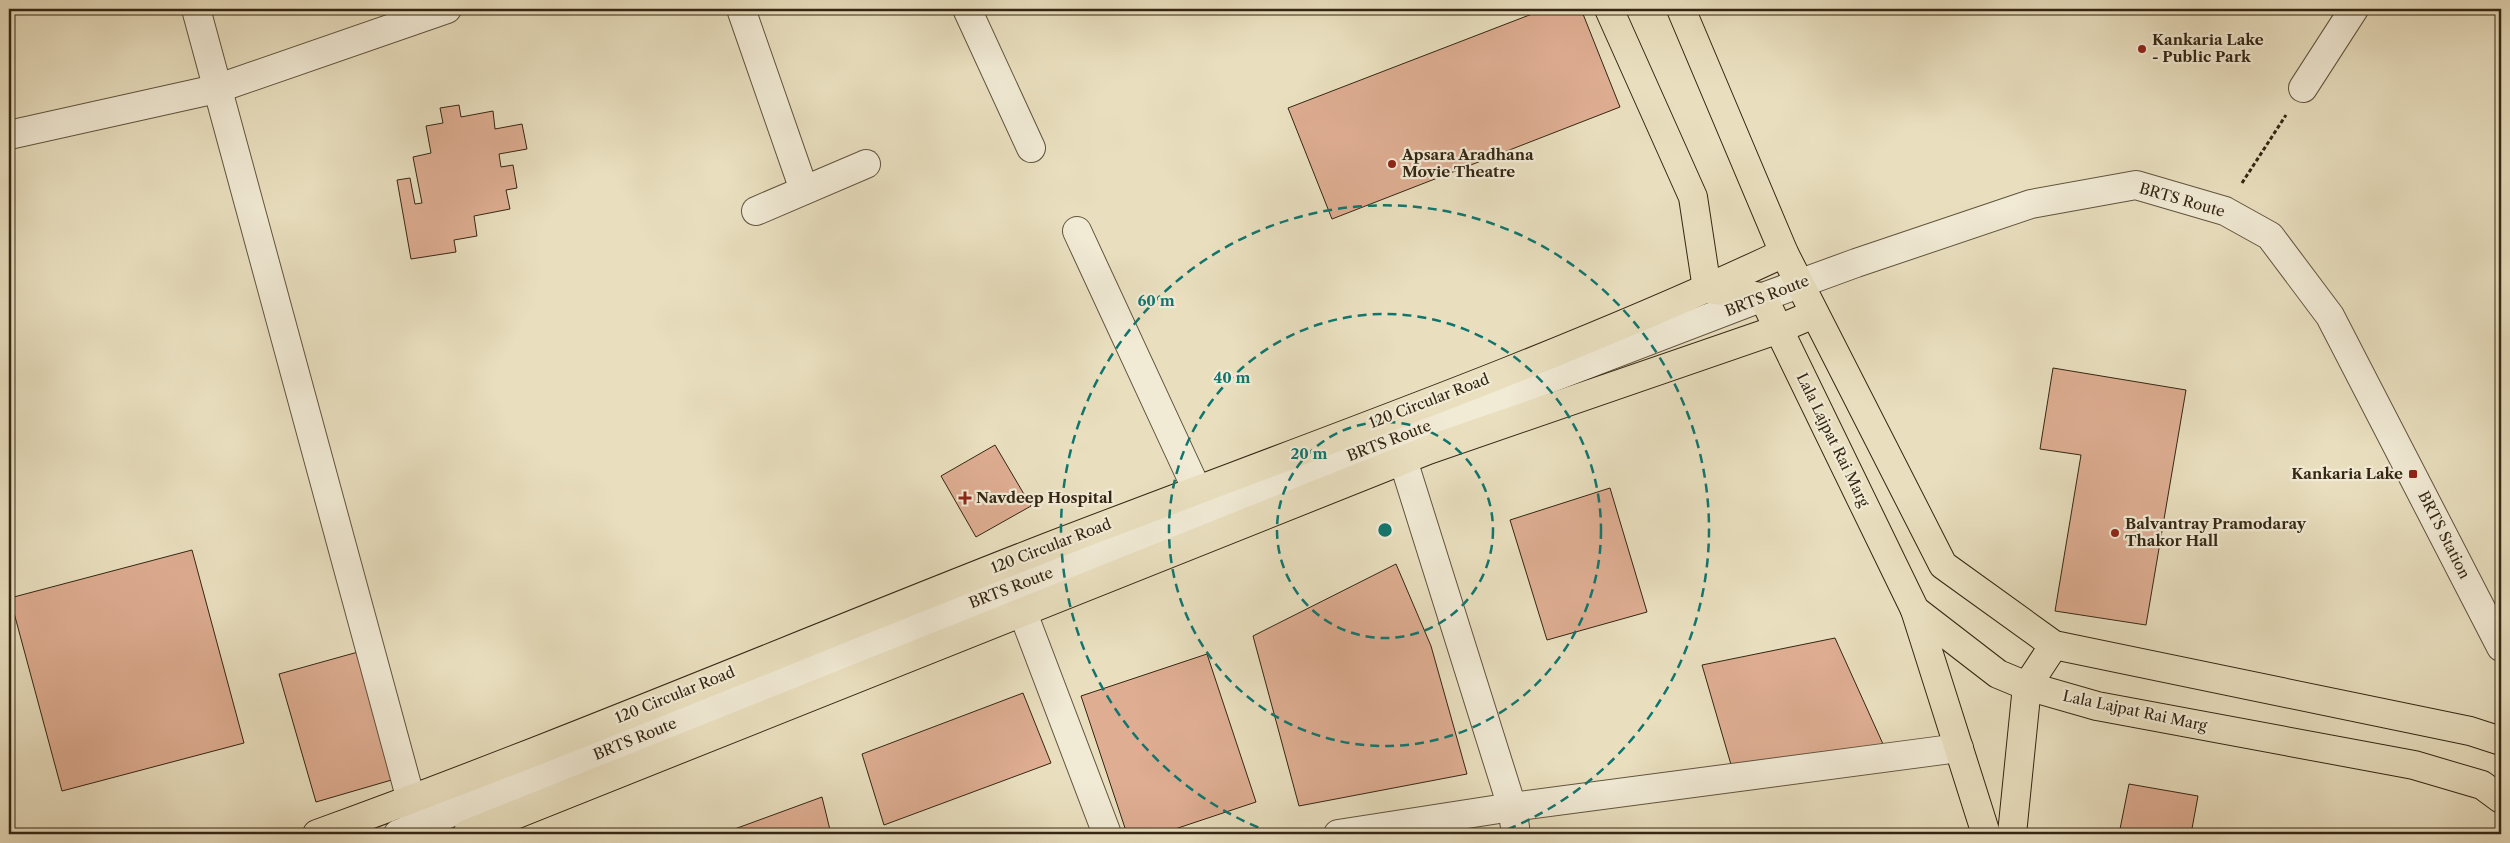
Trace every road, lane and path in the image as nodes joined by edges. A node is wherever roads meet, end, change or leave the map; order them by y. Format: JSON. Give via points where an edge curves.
{"nodes":[{"id":1,"x":196,"y":9,"type":"edge"},
{"id":2,"x":447,"y":9,"type":"edge"},
{"id":3,"x":741,"y":9,"type":"edge"},
{"id":4,"x":967,"y":9,"type":"edge"},
{"id":5,"x":1609,"y":9,"type":"edge"},
{"id":6,"x":1681,"y":9,"type":"edge"},
{"id":7,"x":2354,"y":9,"type":"edge"},
{"id":8,"x":412,"y":15,"type":"edge"},
{"id":9,"x":2303,"y":88,"type":"joint"},
{"id":10,"x":216,"y":89,"type":"junction"},
{"id":11,"x":9,"y":135,"type":"edge"},
{"id":12,"x":1031,"y":148,"type":"dead end"},
{"id":13,"x":866,"y":164,"type":"dead end"},
{"id":14,"x":804,"y":190,"type":"junction"},
{"id":15,"x":756,"y":210,"type":"dead end"},
{"id":16,"x":2225,"y":211,"type":"junction"},
{"id":17,"x":1077,"y":231,"type":"dead end"},
{"id":18,"x":1784,"y":253,"type":"junction"},
{"id":19,"x":1799,"y":284,"type":"junction"},
{"id":20,"x":1707,"y":289,"type":"junction"},
{"id":21,"x":1763,"y":297,"type":"junction"},
{"id":22,"x":1814,"y":314,"type":"junction"},
{"id":23,"x":2330,"y":316,"type":"joint"},
{"id":24,"x":1779,"y":328,"type":"junction"},
{"id":25,"x":1403,"y":460,"type":"junction"},
{"id":26,"x":1197,"y":490,"type":"junction"},
{"id":27,"x":1915,"y":610,"type":"junction"},
{"id":28,"x":1023,"y":613,"type":"junction"},
{"id":29,"x":2054,"y":645,"type":"junction"},
{"id":30,"x":2501,"y":647,"type":"edge"},
{"id":31,"x":2027,"y":686,"type":"junction"},
{"id":32,"x":2501,"y":741,"type":"edge"},
{"id":33,"x":1959,"y":748,"type":"junction"},
{"id":34,"x":2501,"y":799,"type":"edge"},
{"id":35,"x":411,"y":800,"type":"junction"},
{"id":36,"x":1512,"y":807,"type":"junction"},
{"id":37,"x":410,"y":832,"type":"edge"},
{"id":38,"x":316,"y":834,"type":"edge"},
{"id":39,"x":467,"y":834,"type":"edge"},
{"id":40,"x":1107,"y":834,"type":"edge"},
{"id":41,"x":1338,"y":834,"type":"edge"},
{"id":42,"x":1516,"y":834,"type":"edge"},
{"id":43,"x":1986,"y":834,"type":"edge"},
{"id":44,"x":2012,"y":834,"type":"edge"}],
"edges":[{"from":1,"to":10,"type":"street"},
{"from":2,"to":8,"type":"street"},
{"from":3,"to":14,"type":"street"},
{"from":4,"to":12,"type":"street"},
{"from":5,"to":20,"type":"main road","via":[[1693,197]]},
{"from":6,"to":18,"type":"main road"},
{"from":7,"to":9,"type":"street"},
{"from":8,"to":10,"type":"street"},
{"from":9,"to":16,"type":"path"},
{"from":10,"to":11,"type":"street"},
{"from":10,"to":35,"type":"street"},
{"from":13,"to":14,"type":"street"},
{"from":14,"to":15,"type":"street"},
{"from":16,"to":19,"type":"street","name":"BRTS Route","via":[[2136,185],[2031,204]]},
{"from":16,"to":23,"type":"street","name":"BRTS Route","via":[[2270,236]]},
{"from":17,"to":26,"type":"street"},
{"from":18,"to":19,"type":"main road"},
{"from":18,"to":20,"type":"main road","name":"120 Circular Road"},
{"from":19,"to":21,"type":"street","name":"BRTS Route"},
{"from":19,"to":22,"type":"main road"},
{"from":20,"to":21,"type":"main road"},
{"from":20,"to":26,"type":"main road","name":"120 Circular Road","via":[[1580,342]]},
{"from":21,"to":24,"type":"main road","name":"Lala Lajpat Rai Marg"},
{"from":21,"to":37,"type":"street","name":"BRTS Route","via":[[894,634]]},
{"from":22,"to":24,"type":"main road"},
{"from":22,"to":29,"type":"main road","via":[[1943,564]]},
{"from":23,"to":30,"type":"street","name":"BRTS Station"},
{"from":24,"to":25,"type":"main road"},
{"from":24,"to":27,"type":"main road","name":"Lala Lajpat Rai Marg"},
{"from":25,"to":28,"type":"main road"},
{"from":25,"to":36,"type":"street"},
{"from":26,"to":35,"type":"main road","name":"120 Circular Road"},
{"from":27,"to":31,"type":"main road","name":"Lala Lajpat Rai Marg","via":[[1998,674]]},
{"from":27,"to":33,"type":"main road"},
{"from":28,"to":39,"type":"main road"},
{"from":28,"to":40,"type":"street"},
{"from":29,"to":31,"type":"main road"},
{"from":29,"to":32,"type":"main road","via":[[2470,731]]},
{"from":31,"to":34,"type":"main road","name":"Lala Lajpat Rai Marg","via":[[2097,706],[2414,765],[2482,785]]},
{"from":31,"to":44,"type":"main road"},
{"from":33,"to":36,"type":"street"},
{"from":33,"to":43,"type":"main road"},
{"from":35,"to":37,"type":"street"},
{"from":35,"to":38,"type":"main road","name":"120 Circular Road"},
{"from":36,"to":41,"type":"street"},
{"from":36,"to":42,"type":"street"}]}
